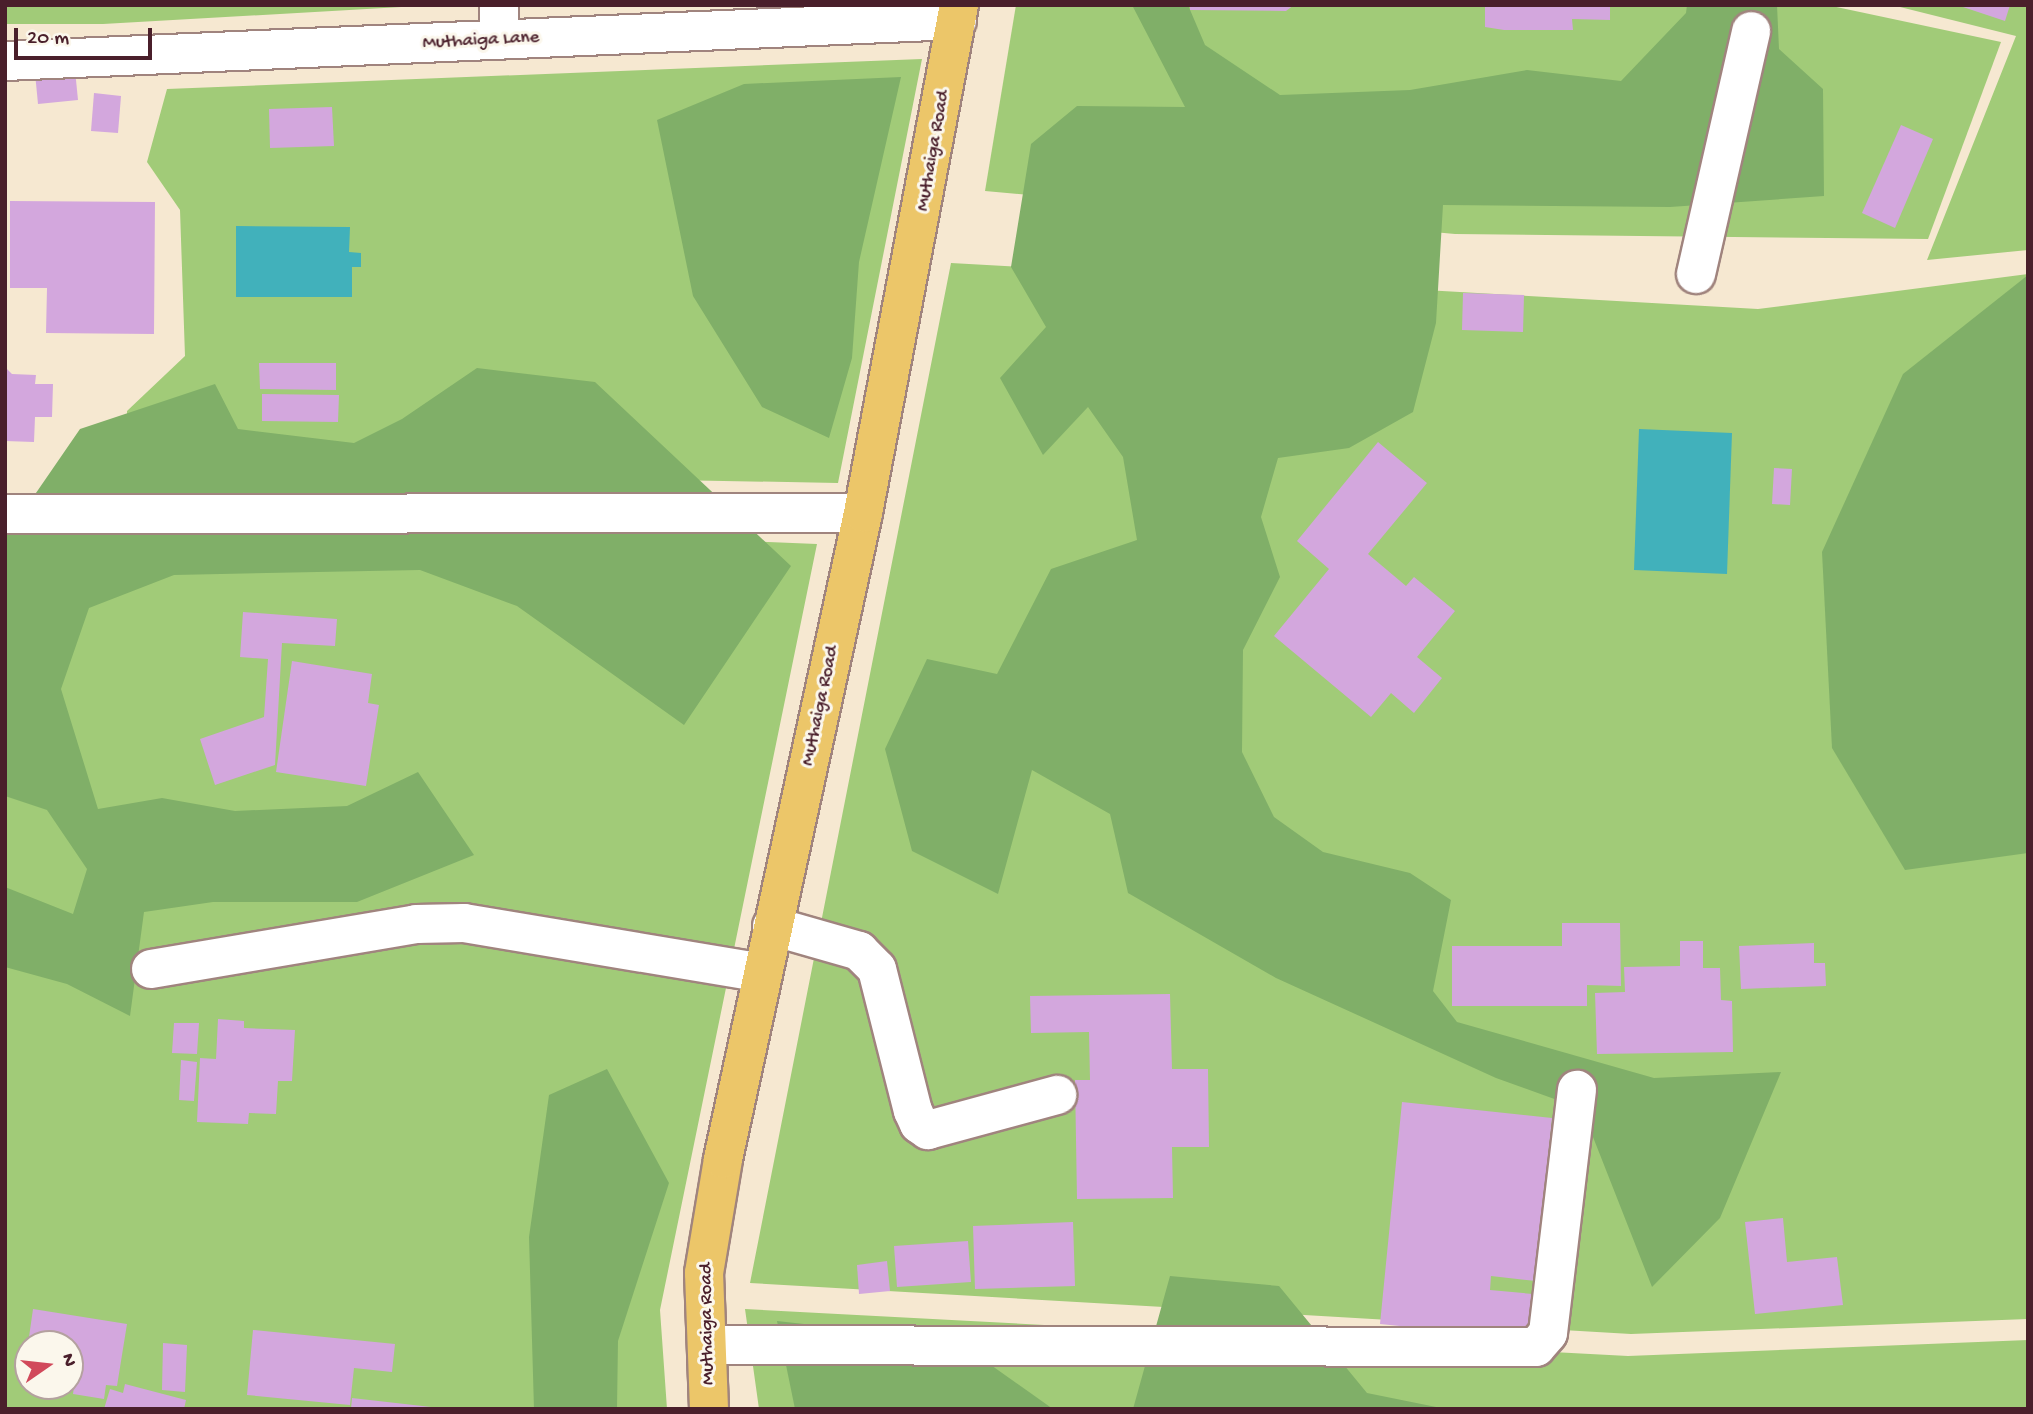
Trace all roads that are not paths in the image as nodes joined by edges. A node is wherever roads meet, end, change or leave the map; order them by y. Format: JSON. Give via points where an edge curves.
{"nodes":[{"id":1,"x":958,"y":12,"type":"edge"},
{"id":2,"x":499,"y":23,"type":"edge"},
{"id":3,"x":1751,"y":31,"type":"dead end"},
{"id":4,"x":5,"y":61,"type":"edge"},
{"id":5,"x":1696,"y":274,"type":"dead end"},
{"id":6,"x":863,"y":513,"type":"junction"},
{"id":7,"x":5,"y":514,"type":"edge"},
{"id":8,"x":772,"y":926,"type":"junction"},
{"id":9,"x":151,"y":969,"type":"dead end"},
{"id":10,"x":762,"y":973,"type":"junction"},
{"id":11,"x":1577,"y":1090,"type":"dead end"},
{"id":12,"x":1057,"y":1095,"type":"dead end"},
{"id":13,"x":707,"y":1345,"type":"junction"},
{"id":14,"x":709,"y":1409,"type":"edge"}],
"edges":[{"from":1,"to":2,"type":"street","name":"Muthaiga Lane"},
{"from":1,"to":6,"type":"main road","name":"Muthaiga Road"},
{"from":2,"to":4,"type":"street","name":"Muthaiga Lane"},
{"from":3,"to":5,"type":"street"},
{"from":6,"to":7,"type":"street"},
{"from":6,"to":8,"type":"main road","name":"Muthaiga Road"},
{"from":8,"to":10,"type":"main road","name":"Muthaiga Road"},
{"from":8,"to":12,"type":"street","via":[[859,951],[877,969],[913,1111],[928,1130]]},
{"from":9,"to":10,"type":"street","via":[[416,924],[464,923]]},
{"from":10,"to":13,"type":"main road","name":"Muthaiga Road","via":[[704,1273]]},
{"from":11,"to":13,"type":"street","via":[[1548,1333],[1536,1347]]},
{"from":13,"to":14,"type":"main road","name":"Muthaiga Road"}]}
